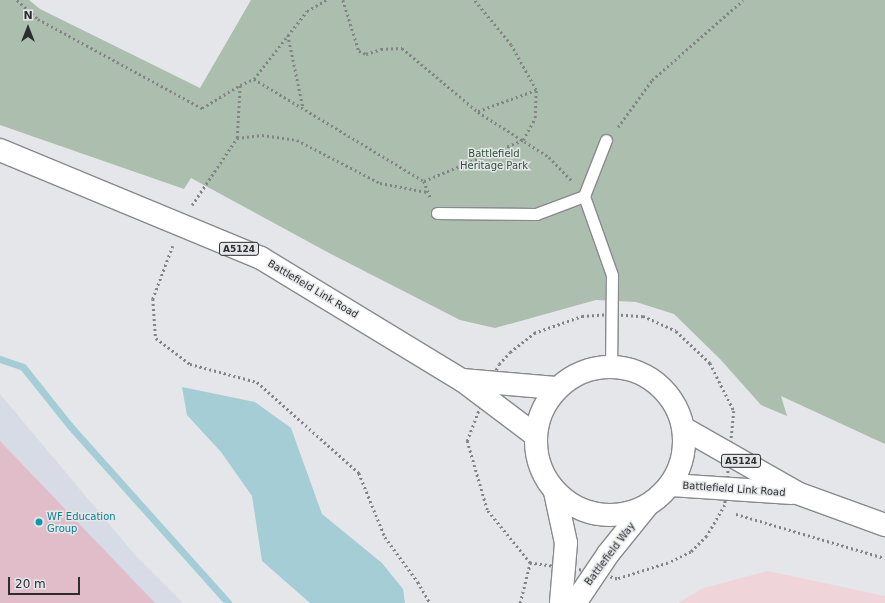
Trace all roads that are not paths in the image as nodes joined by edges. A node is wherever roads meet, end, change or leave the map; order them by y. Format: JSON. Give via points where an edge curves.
{"nodes":[{"id":1,"x":606,"y":140,"type":"road end"},
{"id":2,"x":0,"y":150,"type":"edge"},
{"id":3,"x":584,"y":196,"type":"junction"},
{"id":4,"x":437,"y":213,"type":"dead end"},
{"id":5,"x":611,"y":366,"type":"junction"},
{"id":6,"x":462,"y":380,"type":"junction"},
{"id":7,"x":556,"y":388,"type":"junction"},
{"id":8,"x":685,"y":429,"type":"junction"},
{"id":9,"x":535,"y":435,"type":"junction"},
{"id":10,"x":671,"y":485,"type":"junction"},
{"id":11,"x":555,"y":492,"type":"junction"},
{"id":12,"x":797,"y":493,"type":"junction"},
{"id":13,"x":646,"y":507,"type":"junction"},
{"id":14,"x":885,"y":525,"type":"edge"},
{"id":15,"x":562,"y":603,"type":"edge"},
{"id":16,"x":575,"y":603,"type":"edge"}],
"edges":[{"from":1,"to":3,"type":"lane"},
{"from":2,"to":6,"type":"main road","name":"Battlefield Link Road","number":"A5124","via":[[262,258]]},
{"from":3,"to":4,"type":"lane","via":[[536,214]]},
{"from":3,"to":5,"type":"lane","via":[[612,275]]},
{"from":5,"to":7,"type":"main road","via":[[582,371]]},
{"from":5,"to":8,"type":"main road","via":[[645,374],[671,395]]},
{"from":6,"to":7,"type":"main road","name":"Battlefield Link Road","number":"A5124"},
{"from":6,"to":9,"type":"main road","name":"Battlefield Link Road","number":"A5124"},
{"from":7,"to":9,"type":"main road","via":[[542,409]]},
{"from":8,"to":10,"type":"main road","via":[[684,455]]},
{"from":8,"to":12,"type":"main road","name":"Battlefield Link Road","number":"A5124"},
{"from":9,"to":11,"type":"main road","via":[[538,461]]},
{"from":10,"to":12,"type":"main road","name":"Battlefield Link Road","number":"A5124"},
{"from":10,"to":13,"type":"main road"},
{"from":11,"to":13,"type":"main road","via":[[570,504],[594,514],[621,515]]},
{"from":11,"to":15,"type":"main road","via":[[566,543]]},
{"from":12,"to":14,"type":"main road","name":"Battlefield Link Road","number":"A5124"},
{"from":13,"to":16,"type":"main road","name":"Battlefield Way","via":[[608,554]]}]}
